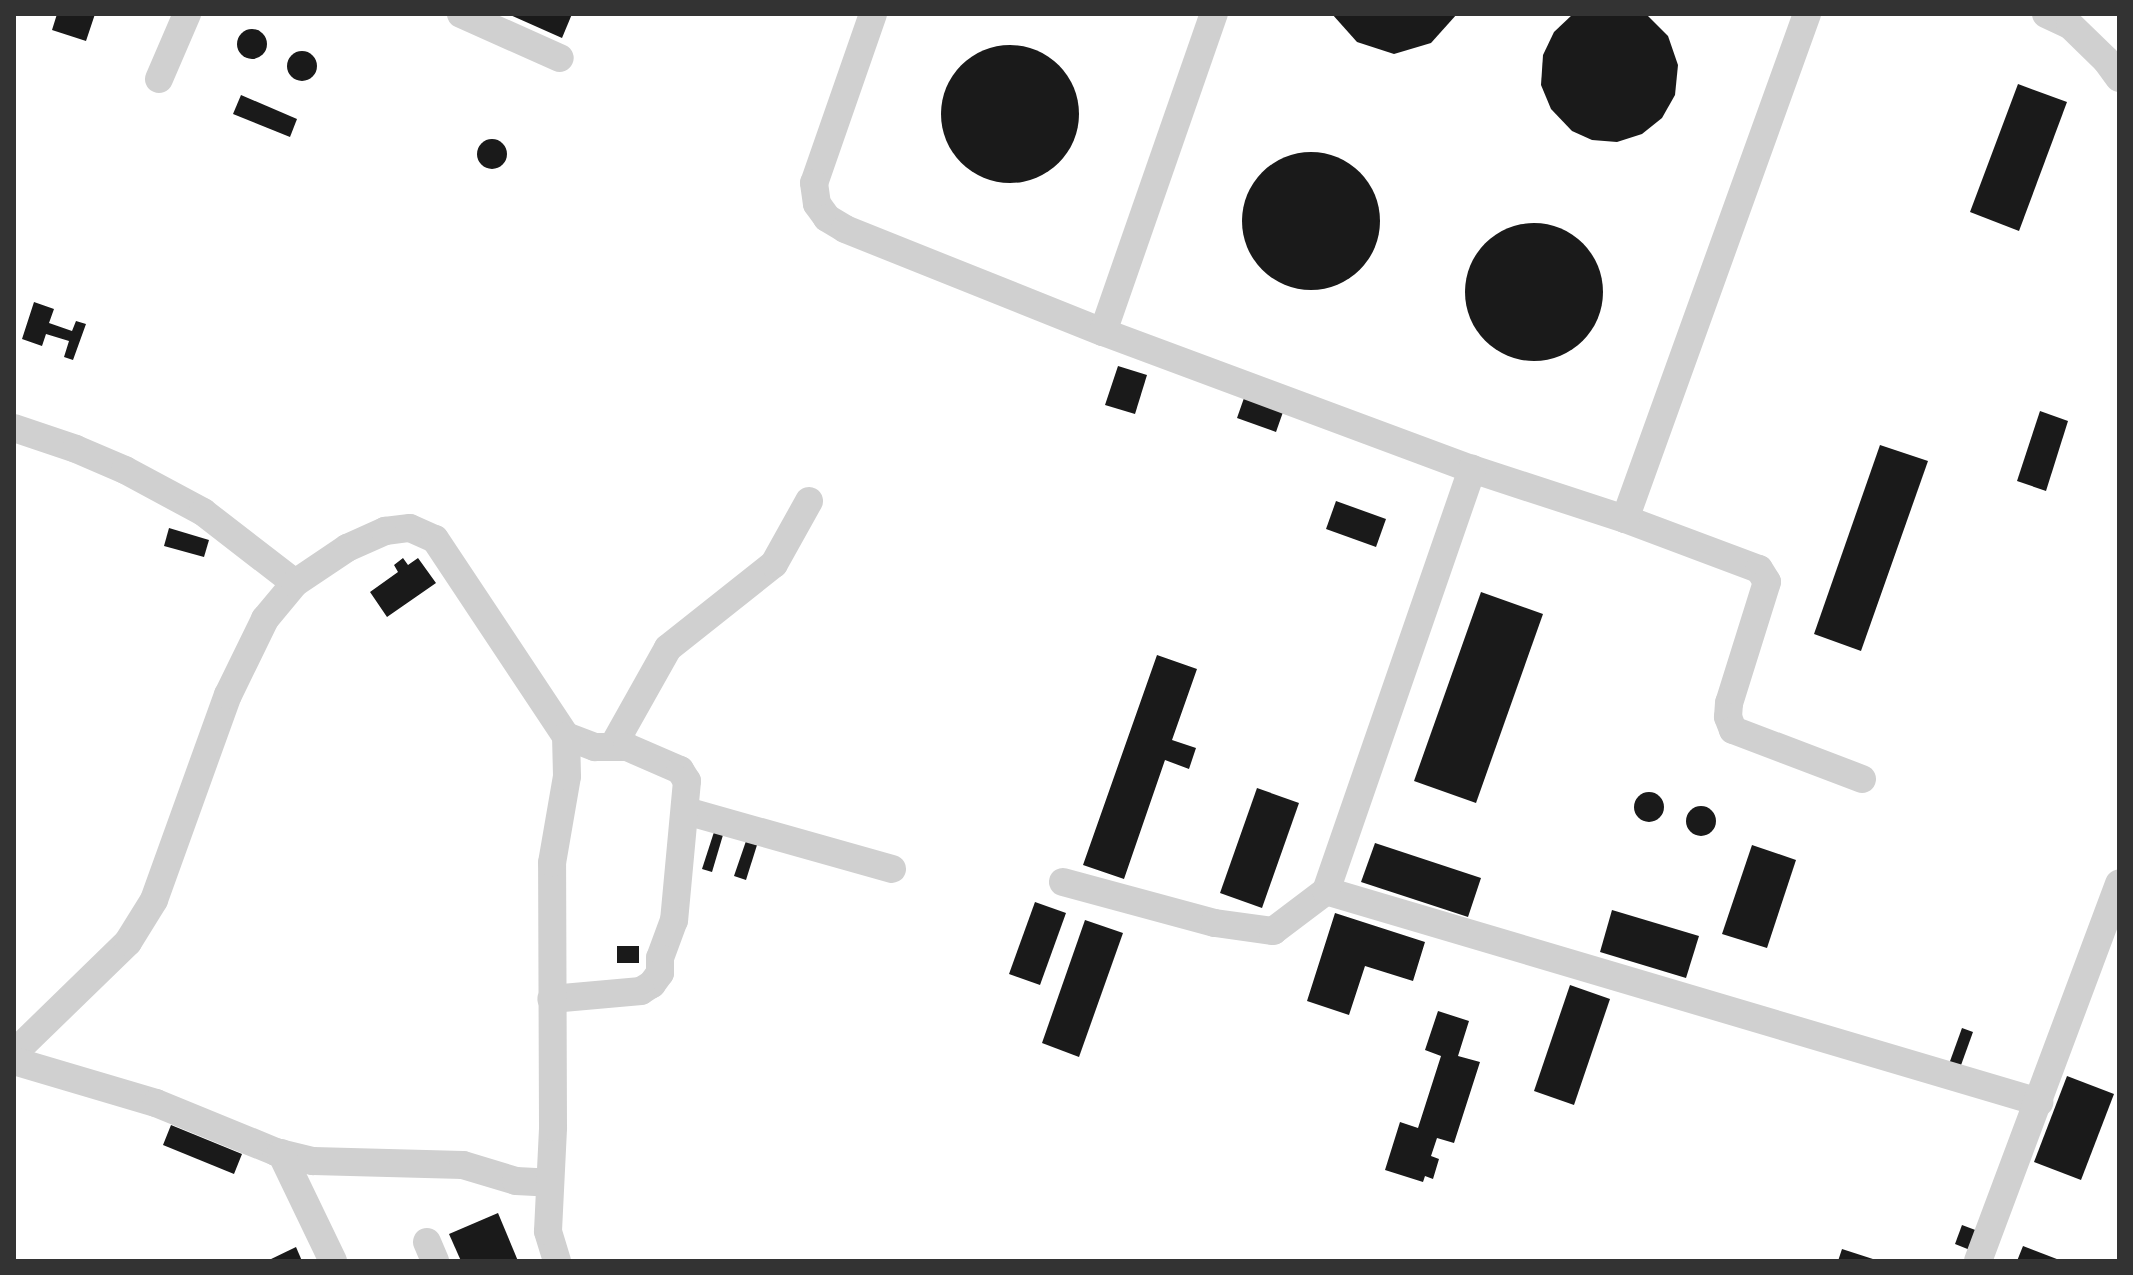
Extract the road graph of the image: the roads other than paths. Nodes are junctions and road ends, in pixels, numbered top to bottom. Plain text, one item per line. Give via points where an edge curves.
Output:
1 (187, 14) edge
2 (461, 14) edge
3 (873, 14) edge
4 (1214, 14) edge
5 (1807, 14) edge
6 (2046, 14) edge
7 (560, 58) dead end
8 (2118, 70) edge
9 (159, 79) dead end
10 (1103, 332) junction
11 (14, 428) edge
12 (1472, 469) junction
13 (809, 501) dead end
14 (1625, 519) junction
15 (295, 583) junction
16 (566, 736) junction
17 (613, 746) junction
18 (1862, 779) dead end
19 (686, 811) junction
20 (892, 869) dead end
21 (1063, 882) dead end
22 (2119, 883) edge
23 (1326, 891) junction
24 (551, 999) junction
25 (14, 1053) edge
26 (14, 1061) edge
27 (2039, 1102) junction
28 (281, 1153) junction
29 (550, 1183) junction
30 (333, 1261) edge
31 (557, 1261) edge
32 (1978, 1261) edge

1 - 9 street
2 - 7 street
3 - 10 street via 814,183 817,204 827,218
4 - 10 street
5 - 14 street
6 - 8 street via 2070,25
10 - 12 street
11 - 15 street via 125,470 203,512
12 - 14 street
12 - 23 street
13 - 17 street via 774,564 668,648
14 - 18 street via 1759,569 1767,582 1729,703 1733,730
15 - 16 street via 347,548 385,531 410,528 435,539
15 - 25 street via 265,619 228,695 154,900 128,942
16 - 17 street via 595,747
16 - 24 street via 567,776 552,863
17 - 19 street via 680,770 687,781
19 - 20 street
19 - 24 street via 674,920 660,973 641,991
21 - 23 street via 1215,923 1273,931
22 - 27 street
23 - 27 street
24 - 29 street
26 - 28 street via 156,1103
27 - 32 street
28 - 29 street via 313,1161 463,1165 516,1181
28 - 30 street
29 - 31 street via 548,1231

